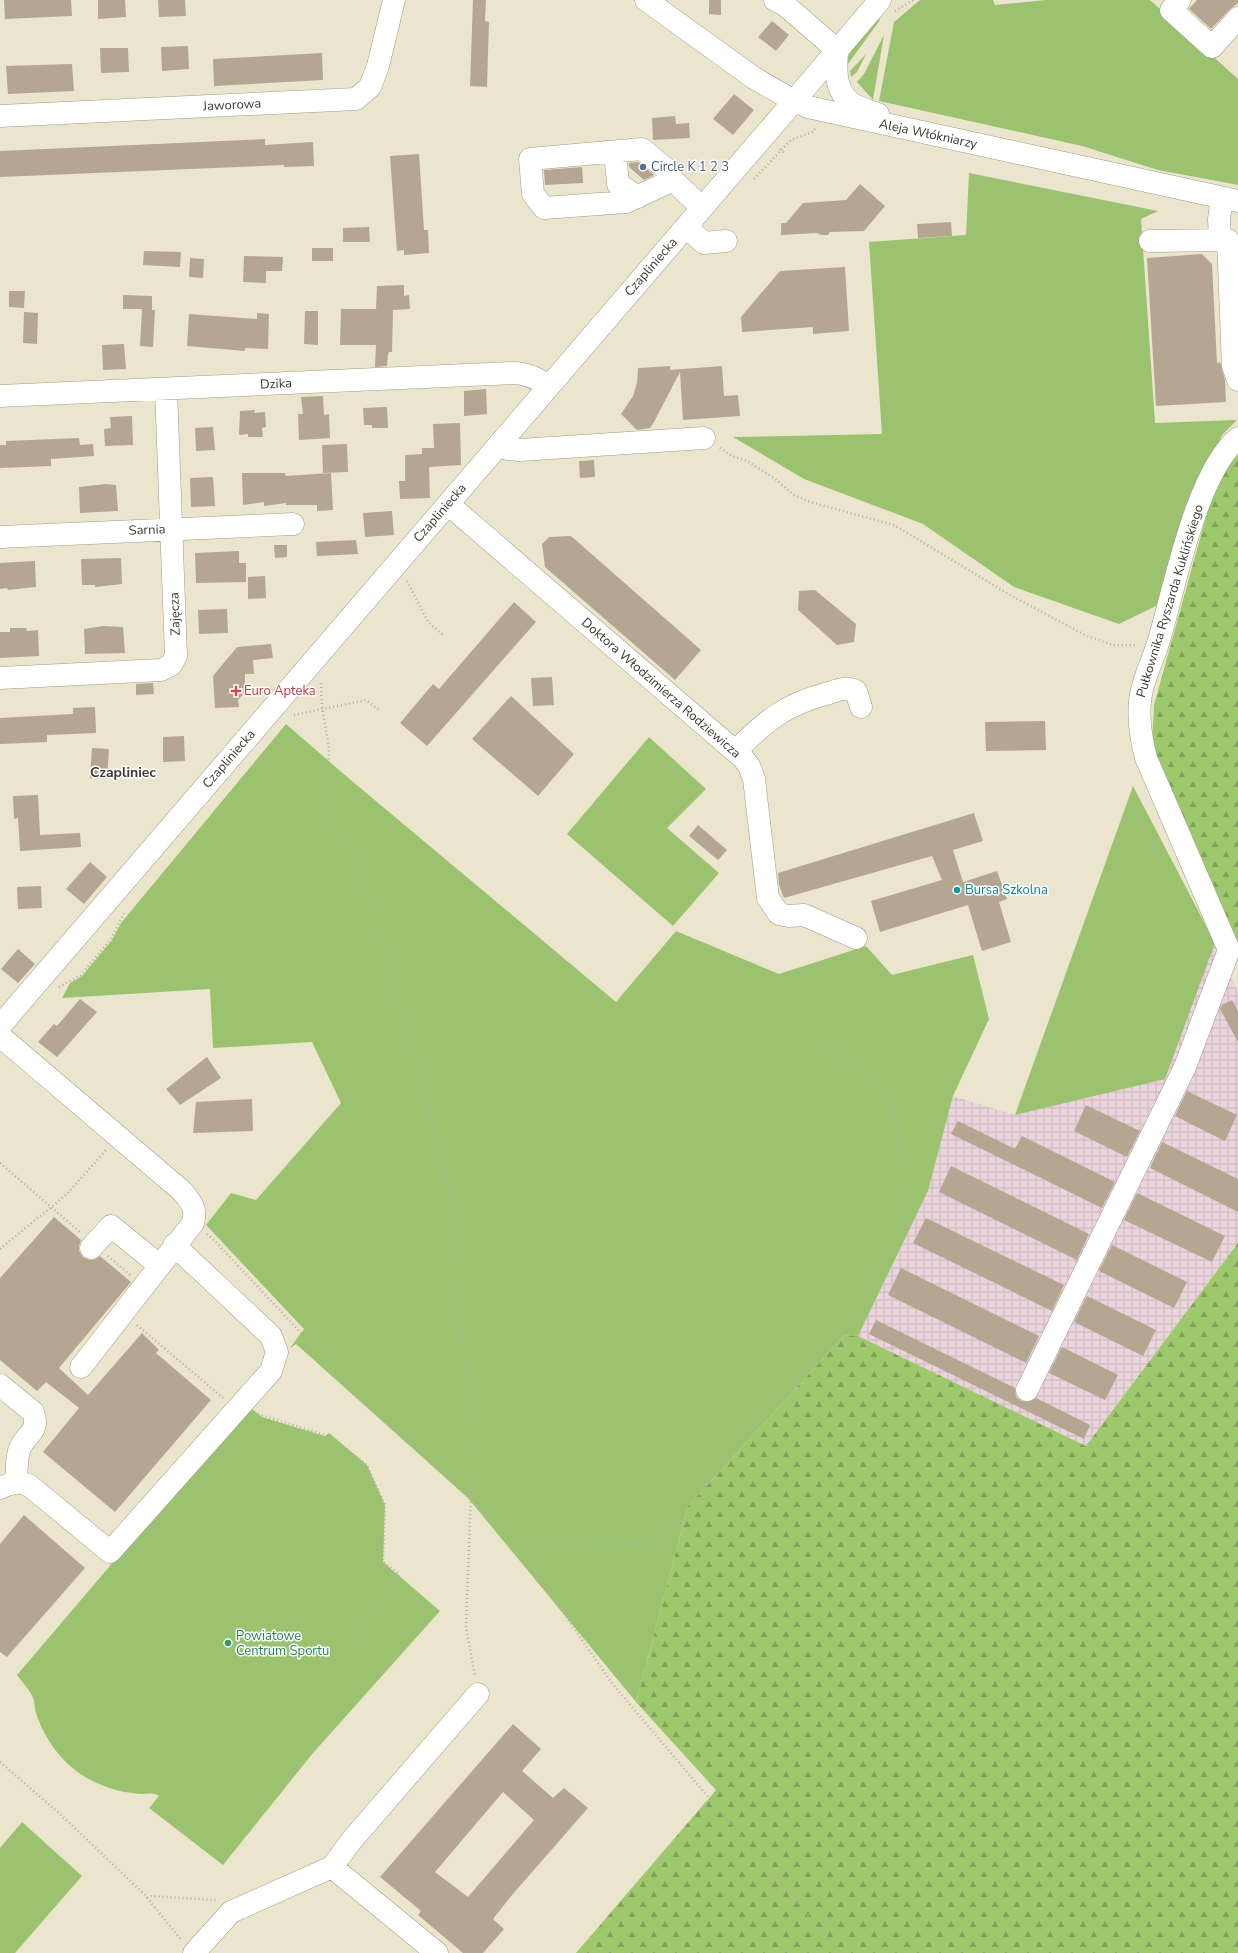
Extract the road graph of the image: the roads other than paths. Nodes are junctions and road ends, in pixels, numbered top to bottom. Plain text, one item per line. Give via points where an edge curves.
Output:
1 (394, 0) edge
2 (646, 0) edge
3 (775, 0) edge
4 (1180, 0) edge
5 (886, 7) edge
6 (1238, 18) edge
7 (837, 50) junction
8 (794, 101) junction
9 (0, 116) edge
10 (921, 133) junction
11 (615, 152) junction
12 (673, 180) junction
13 (638, 197) junction
14 (1230, 200) edge
15 (702, 208) junction
16 (686, 227) junction
17 (1220, 240) junction
18 (726, 241) dead end
19 (1150, 241) dead end
20 (1238, 380) edge
21 (549, 386) junction
22 (166, 389) junction
23 (0, 396) edge
24 (704, 438) road end
25 (1238, 438) edge
26 (500, 443) junction
27 (448, 504) junction
28 (293, 524) dead end
29 (172, 529) junction
30 (0, 537) edge
31 (0, 678) edge
32 (861, 706) dead end
33 (736, 751) junction
34 (856, 938) dead end
35 (0, 1026) edge
36 (0, 1036) edge
37 (174, 1245) junction
38 (93, 1246) road end
39 (159, 1265) junction
40 (80, 1367) dead end
41 (0, 1385) edge
42 (1027, 1390) dead end
43 (8, 1485) edge
44 (478, 1694) road end
45 (332, 1867) junction
46 (191, 1950) edge
47 (437, 1953) edge

1 - 9 street, Jaworowa via 378,66 370,87 356,99
2 - 8 street, Aleja Włókniarzy via 754,78
3 - 7 street via 785,5
4 - 6 street via 1171,10 1212,47
5 - 7 street, Czapliniecka
7 - 8 street, Czapliniecka
7 - 10 street via 838,82 851,103
8 - 10 street, Aleja Włókniarzy via 833,114
8 - 15 street, Czapliniecka
10 - 14 street, Aleja Włókniarzy
11 - 12 street via 642,149 665,168
11 - 13 street via 618,184
11 - 13 street via 530,159 533,194 544,208 626,202
12 - 13 street
12 - 15 street
14 - 17 street via 1219,219
15 - 16 street, Czapliniecka
16 - 18 street via 704,243
16 - 21 street, Czapliniecka
17 - 19 street
17 - 20 street via 1228,240 1234,366
21 - 22 street, Dzika via 533,377 514,373
21 - 26 street, Czapliniecka
22 - 23 street, Dzika
22 - 29 street, Zajęcza
24 - 26 street via 520,450 507,449
25 - 42 street, Pułkownika Ryszarda Kuklińskiego via 1214,470 1185,544 1141,691 1139,714 1142,740 1155,780 1229,950 1185,1067
26 - 27 street, Czapliniecka
27 - 33 street, Doktora Włodzimierza Rodziewicza
27 - 35 street, Czapliniecka
28 - 29 street, Sarnia
29 - 30 street, Sarnia
29 - 31 street, Zajęcza via 176,656 171,665 161,670
32 - 33 street via 856,691 848,688 808,698 788,707 759,727
33 - 34 street, Doktora Włodzimierza Rodziewicza via 749,766 754,779 768,898 779,914 804,915
36 - 37 street via 182,1191 193,1204 193,1223
37 - 39 street
37 - 43 street via 271,1336 277,1352 271,1371 110,1552 30,1486 23,1482
38 - 39 street via 111,1226
39 - 40 street
41 - 43 street via 33,1412 35,1417 34,1430 19,1450
44 - 45 street via 352,1840
45 - 46 street via 231,1912
45 - 47 street

